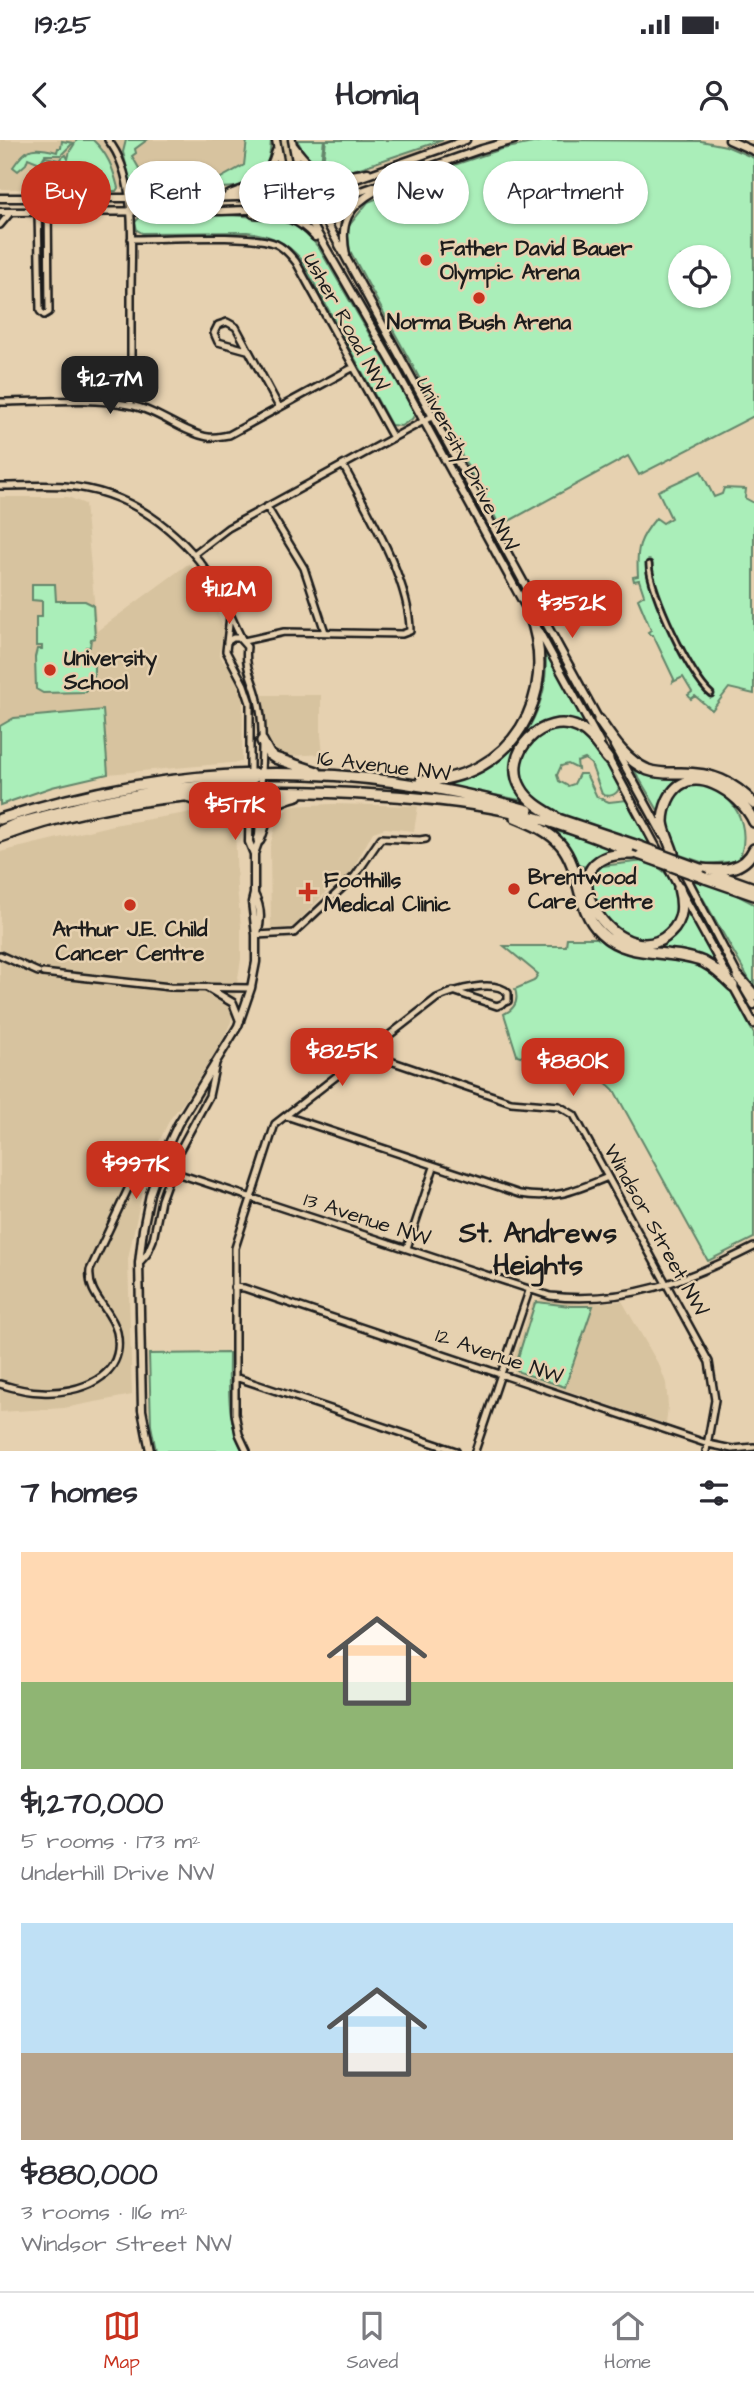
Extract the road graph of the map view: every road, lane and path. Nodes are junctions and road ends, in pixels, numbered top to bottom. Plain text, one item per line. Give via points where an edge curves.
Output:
1 (108, 140) edge
2 (276, 140) edge
3 (466, 140) edge
4 (514, 140) edge
5 (729, 140) edge
6 (293, 142) edge
7 (277, 149) junction
8 (754, 151) edge
9 (280, 161) edge
10 (296, 161) edge
11 (409, 161) edge
12 (448, 161) edge
13 (373, 171) edge
14 (125, 183) edge
15 (373, 192) edge
16 (225, 196) edge
17 (0, 198) edge
18 (21, 198) edge
19 (225, 211) edge
20 (0, 212) edge
21 (11, 212) junction
22 (21, 212) edge
23 (38, 224) edge
24 (48, 224) edge
25 (130, 224) edge
26 (311, 224) edge
27 (327, 224) edge
28 (0, 225) edge
29 (131, 239) junction
30 (323, 246) junction
31 (348, 263) junction
32 (247, 350) junction
33 (354, 367) junction
34 (0, 402) edge
35 (131, 405) junction
36 (279, 408) junction
37 (432, 416) junction
38 (423, 421) junction
39 (393, 438) junction
40 (343, 465) junction
41 (0, 486) edge
42 (267, 507) junction
43 (194, 554) junction
44 (649, 564) dead end
45 (530, 615) junction
46 (230, 616) junction
47 (325, 632) junction
48 (243, 640) junction
49 (226, 645) junction
50 (246, 653) junction
51 (229, 656) junction
52 (711, 694) dead end
53 (599, 720) junction
54 (262, 741) junction
55 (608, 759) junction
56 (261, 773) junction
57 (325, 775) junction
58 (249, 782) junction
59 (406, 782) junction
60 (260, 791) junction
61 (312, 791) junction
62 (171, 798) junction
63 (754, 804) edge
64 (498, 809) junction
65 (558, 818) junction
66 (0, 819) edge
67 (754, 822) edge
68 (249, 824) junction
69 (0, 831) edge
70 (0, 837) edge
71 (426, 839) dead end
72 (259, 840) junction
73 (754, 849) edge
74 (673, 853) junction
75 (254, 854) junction
76 (641, 855) junction
77 (703, 873) junction
78 (679, 888) junction
79 (754, 888) edge
80 (754, 897) edge
81 (256, 935) junction
82 (0, 956) edge
83 (735, 981) junction
84 (208, 988) junction
85 (251, 988) junction
86 (453, 991) junction
87 (754, 995) edge
88 (754, 1005) edge
89 (240, 1021) junction
90 (754, 1024) edge
91 (367, 1053) junction
92 (216, 1063) junction
93 (194, 1098) junction
94 (199, 1114) junction
95 (286, 1116) junction
96 (159, 1166) junction
97 (434, 1167) junction
98 (170, 1171) junction
99 (608, 1177) junction
100 (250, 1197) junction
101 (156, 1224) junction
102 (143, 1229) junction
103 (754, 1247) edge
104 (407, 1248) junction
105 (139, 1263) junction
106 (668, 1284) junction
107 (234, 1287) junction
108 (529, 1291) junction
109 (501, 1373) junction
110 (234, 1377) junction
111 (0, 1384) edge
112 (708, 1444) junction
113 (754, 1447) edge
114 (150, 1451) edge
115 (247, 1451) edge
116 (456, 1451) edge
117 (475, 1451) edge
118 (706, 1451) edge

1 - 14 street via 117,152
2 - 7 street, University Drive NW
3 - 11 street
4 - 12 street
5 - 8 street
6 - 10 street, University Drive NW
6 - 13 street via 309,166 330,177
7 - 9 street, University Drive NW
7 - 16 street via 271,167 256,184
15 - 31 street via 351,209 343,229
17 - 18 street
19 - 30 street via 293,219
20 - 21 street
21 - 22 street
21 - 28 street
23 - 24 street via 40,312 44,315 49,312
25 - 29 street
26 - 30 street, University Drive NW
27 - 31 street, University Drive NW
29 - 33 street, Usher Road NW via 275,243 296,262
29 - 35 street
30 - 38 street, University Drive NW
31 - 37 street, University Drive NW
32 - 32 street via 236,327 227,322 218,325 214,333 218,342
32 - 36 street
33 - 36 street
33 - 39 street, Usher Road NW
34 - 35 street
35 - 36 street via 212,438 229,435
37 - 38 street
37 - 53 street, University Drive NW
38 - 39 street
38 - 45 street, University Drive NW
39 - 40 street
40 - 42 street
40 - 47 street via 398,577 410,631
41 - 43 street via 67,486 113,496 155,517
42 - 43 street
42 - 47 street via 304,568
43 - 46 street via 215,582
44 - 52 street via 652,587 696,678
45 - 55 street, University Drive NW
45 - 59 highway via 540,651 538,672 532,705 516,734 504,750 471,772
46 - 48 street
46 - 49 street
47 - 48 street via 284,632
48 - 49 street via 233,638
48 - 50 street
49 - 51 street
50 - 51 street via 238,659
50 - 54 street via 261,715
51 - 58 street via 250,703
53 - 63 highway via 627,757 647,770 707,774 725,780
53 - 74 street, University Drive NW
54 - 56 street
54 - 57 highway via 275,758
55 - 65 highway via 587,734 569,725 552,724 527,738 517,763 519,786
55 - 78 street, University Drive NW
56 - 57 highway, 16 Avenue NW
56 - 58 highway, 16 Avenue NW
56 - 60 street
57 - 59 highway, 16 Avenue NW
58 - 60 highway, 16 Avenue NW
58 - 62 highway, 16 Avenue NW
58 - 66 highway, 16 Avenue NW via 167,780 106,790
58 - 68 street
58 - 69 highway via 162,790 89,804
59 - 65 highway, 16 Avenue NW
60 - 61 highway, 16 Avenue NW
60 - 72 street
61 - 64 highway, 16 Avenue NW via 421,797
61 - 72 highway via 276,802
62 - 68 highway via 228,806
62 - 70 highway, 16 Avenue NW via 93,810
64 - 76 highway, 16 Avenue NW
64 - 83 highway via 540,828 561,846 590,919 610,941 634,950 704,962
65 - 77 highway, 16 Avenue NW, bridge
67 - 74 highway via 725,789 700,781 684,784 672,793 663,814
68 - 75 street
71 - 81 street via 381,838 355,876 294,933
72 - 75 street
73 - 77 highway via 733,868
74 - 83 street, University Drive NW
75 - 81 street via 254,894 260,905
76 - 77 highway, 16 Avenue NW, bridge
76 - 78 highway via 612,855 592,870 588,897 605,925 643,943 662,939 676,927 682,911
77 - 79 highway, 16 Avenue NW
77 - 80 highway, 16 Avenue NW
78 - 83 street, University Drive NW
81 - 85 street
82 - 84 street via 40,972
83 - 87 highway
83 - 88 street, University Drive NW
83 - 90 street, University Drive NW
84 - 85 street
84 - 89 street via 233,1003
85 - 89 street
86 - 86 street via 497,1006 508,1001 509,993 499,987
86 - 91 street
89 - 92 street
91 - 95 street
91 - 99 street, Windsor Street NW via 511,1102 563,1107 577,1119
92 - 93 street
92 - 94 street via 209,1096
93 - 94 street
93 - 96 street
94 - 98 street
95 - 97 street
95 - 100 street via 275,1124
96 - 102 street
96 - 111 street via 143,1166 136,1172 90,1270 90,1286 113,1324 118,1342 108,1371 76,1389 42,1392
97 - 99 street via 538,1196 568,1194
97 - 104 street
98 - 100 street, 13 Avenue NW
98 - 101 street
99 - 106 street, Windsor Street NW
100 - 104 street, 13 Avenue NW
100 - 107 street via 237,1240
101 - 102 street
101 - 105 street via 147,1254
102 - 105 street
103 - 106 street, 13 Avenue NW
104 - 108 street, 13 Avenue NW
105 - 114 street via 142,1410
106 - 108 street, 13 Avenue NW via 598,1298
106 - 112 street, Windsor Street NW via 712,1373 715,1400
107 - 109 street, 12 Avenue NW
107 - 110 street
108 - 109 street
109 - 112 street, 12 Avenue NW
109 - 117 street
110 - 115 street via 237,1427
110 - 116 street
112 - 113 street, 12 Avenue NW
112 - 118 street, Windsor Street NW

